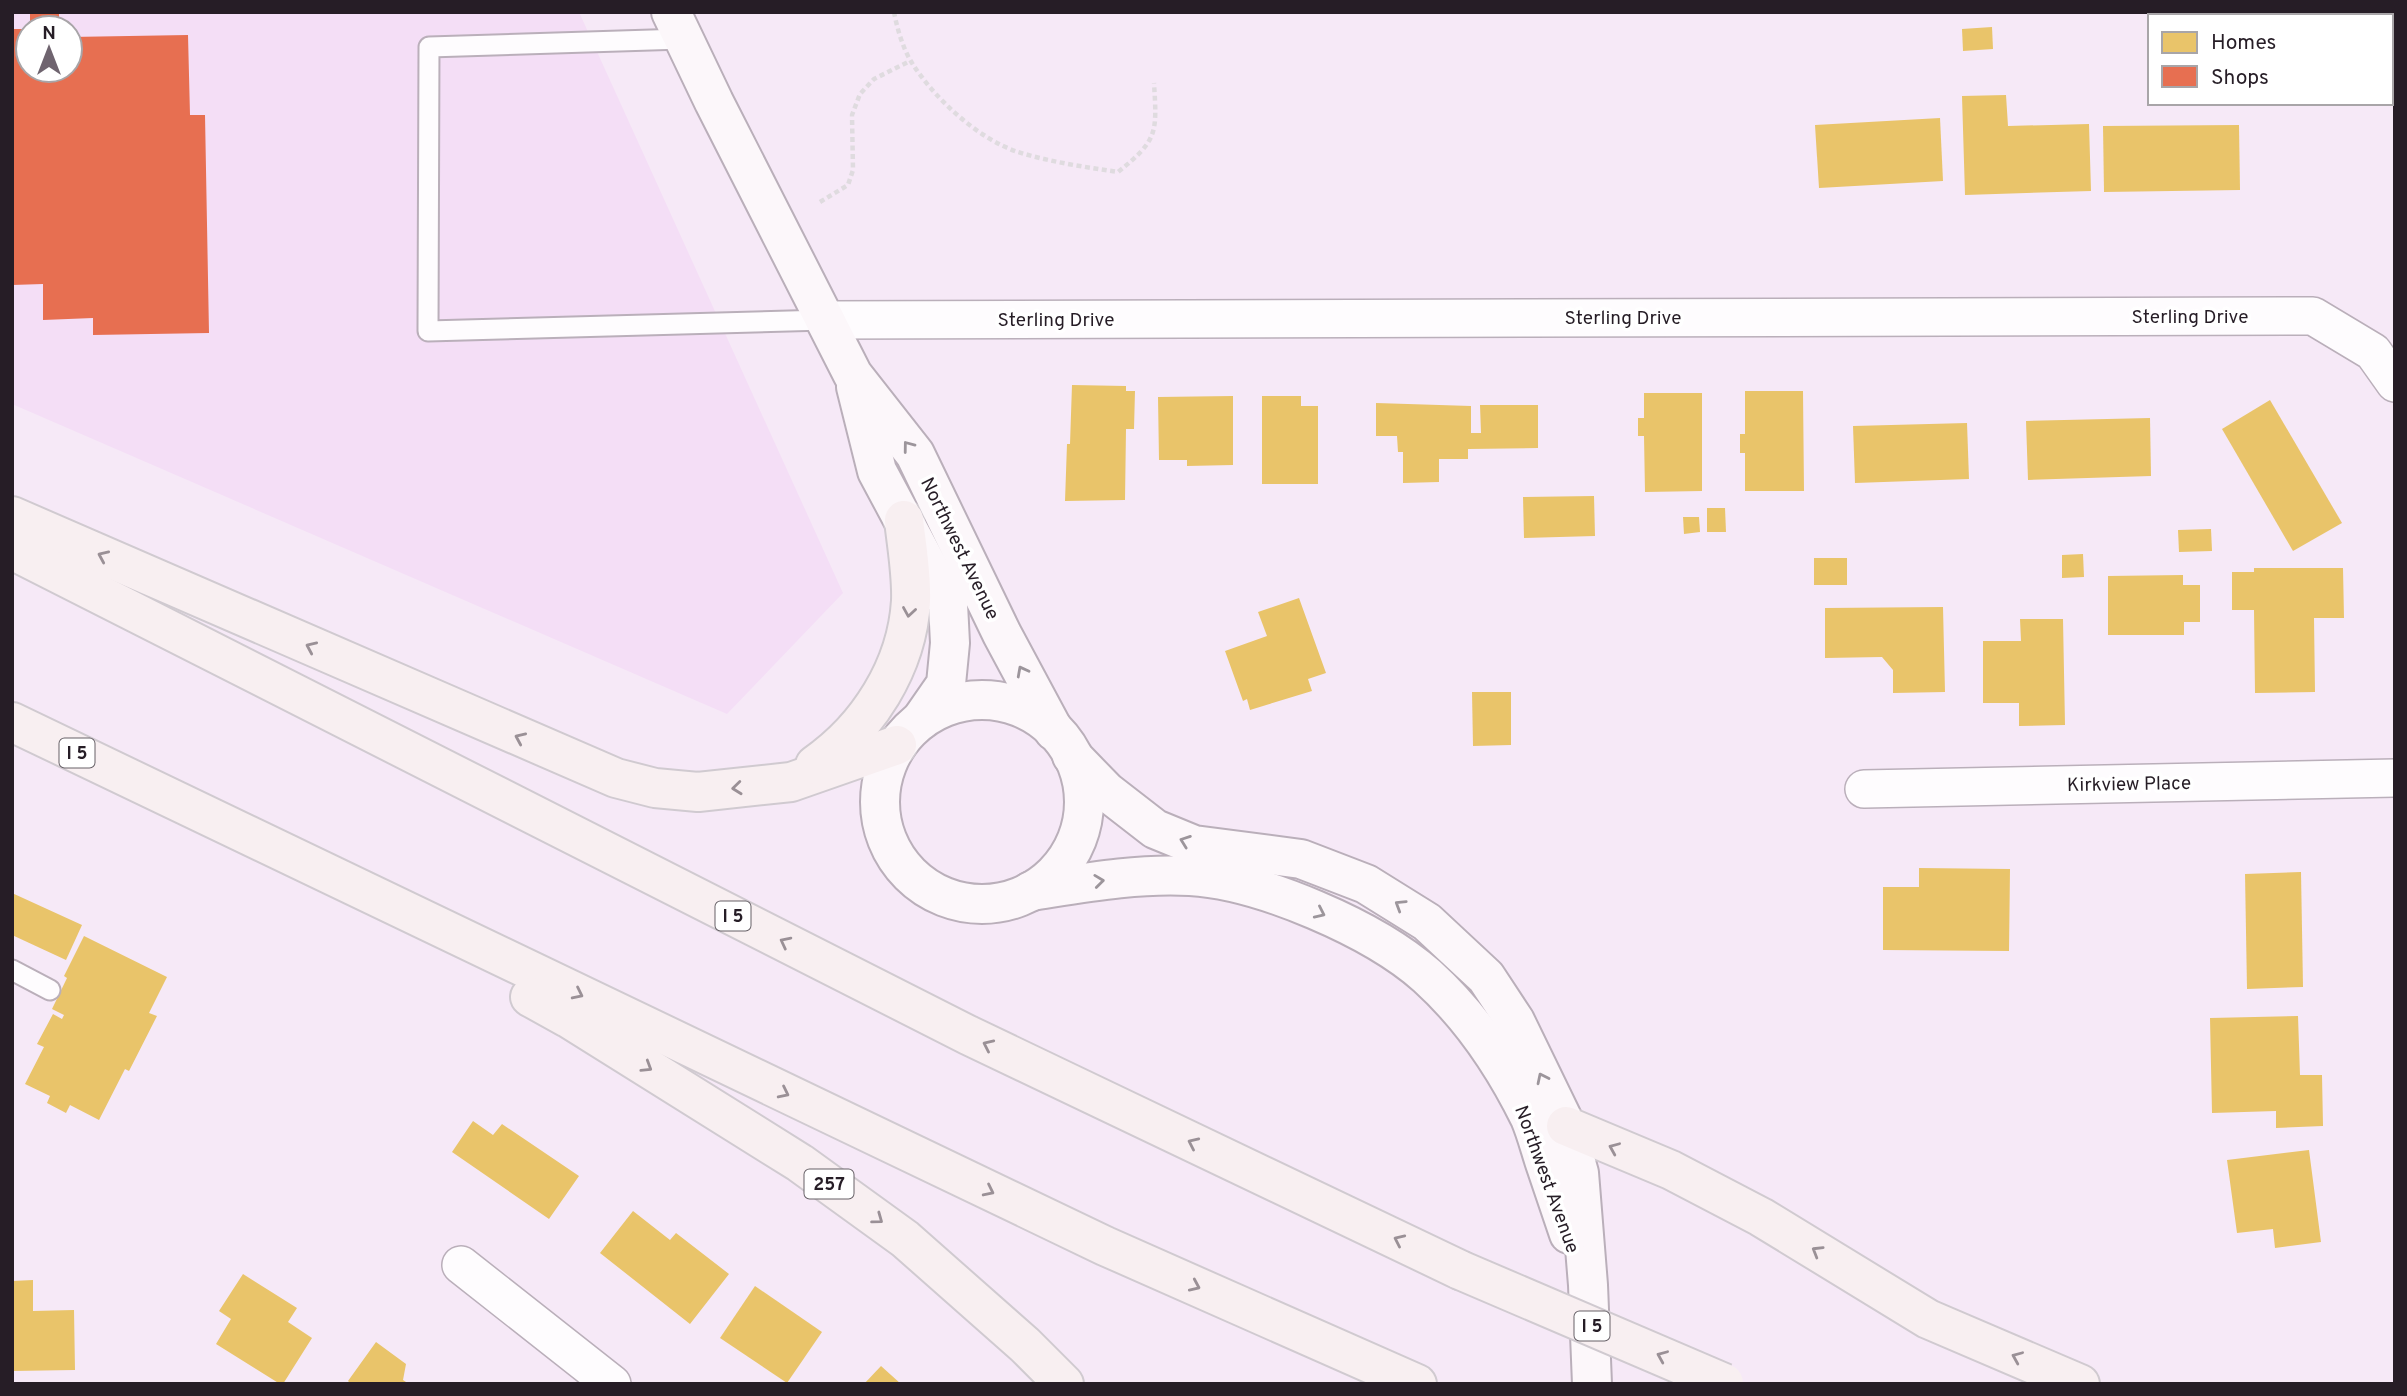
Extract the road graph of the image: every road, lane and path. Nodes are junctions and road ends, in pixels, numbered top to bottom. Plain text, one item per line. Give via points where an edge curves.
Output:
1 (894, 12) edge
2 (677, 26) edge
3 (910, 61) junction
4 (1154, 83) dead end
5 (820, 202) dead end
6 (825, 320) junction
7 (2384, 344) edge
8 (853, 375) junction
9 (2395, 383) edge
10 (12, 516) edge
11 (904, 520) junction
12 (12, 550) edge
13 (12, 722) edge
14 (909, 733) junction
15 (1063, 743) junction
16 (2395, 778) edge
17 (791, 782) junction
18 (141, 785) junction
19 (1864, 789) dead end
20 (1031, 891) junction
21 (12, 970) edge
22 (50, 990) dead end
23 (1566, 1126) junction
24 (461, 1265) dead end
25 (1588, 1285) junction
26 (611, 1384) edge
27 (1064, 1384) edge
28 (1418, 1384) edge
29 (1592, 1384) edge
30 (1725, 1384) edge
31 (2080, 1384) edge

1 - 3 path
2 - 6 main road, Northwest Avenue
2 - 6 lane via 429,47 428,331
3 - 4 path via 938,97 977,131 1015,151 1118,172 1144,151 1154,134
3 - 5 path via 874,79 860,94 852,115 853,170 848,186
6 - 7 street, Sterling Drive via 2313,316
6 - 8 main road, Northwest Avenue
7 - 9 street, Sterling Drive
8 - 11 main road, Northwest Avenue via 877,471
15 -> 8 main road, Northwest Avenue via 1002,634 915,454
17 -> 10 highway via 698,792 616,778
11 - 14 main road, Northwest Avenue via 948,604 950,643 946,684
11 -> 17 highway via 911,603 893,672 857,729 834,752
30 -> 12 highway, I 5, bridge via 1460,1270 968,1035
13 - 18 highway, I 5
14 - 15 main road via 954,704 990,701 1020,707
14 - 17 highway
14 - 20 main road via 888,761 879,797 884,832 900,864 928,889 961,902 997,903
15 - 20 main road via 1080,772 1083,814 1077,839 1059,870
23 -> 15 main road, Northwest Avenue via 1515,1021 1486,977 1427,922 1366,884 1301,859 1194,845 1155,829 1106,791
16 - 19 street, Kirkview Place
18 -> 27 highway, 257 via 568,1018 800,1163 905,1239
18 -> 28 highway, I 5 via 1105,1246
20 -> 25 main road, Northwest Avenue via 1147,876 1192,876 1254,887 1376,940 1426,976 1468,1021 1505,1072 1531,1120
21 - 22 lane
23 - 25 main road, Northwest Avenue via 1579,1173
31 -> 23 highway via 1928,1319 1750,1211 1671,1170
24 - 26 street
25 - 29 main road, Northwest Avenue

